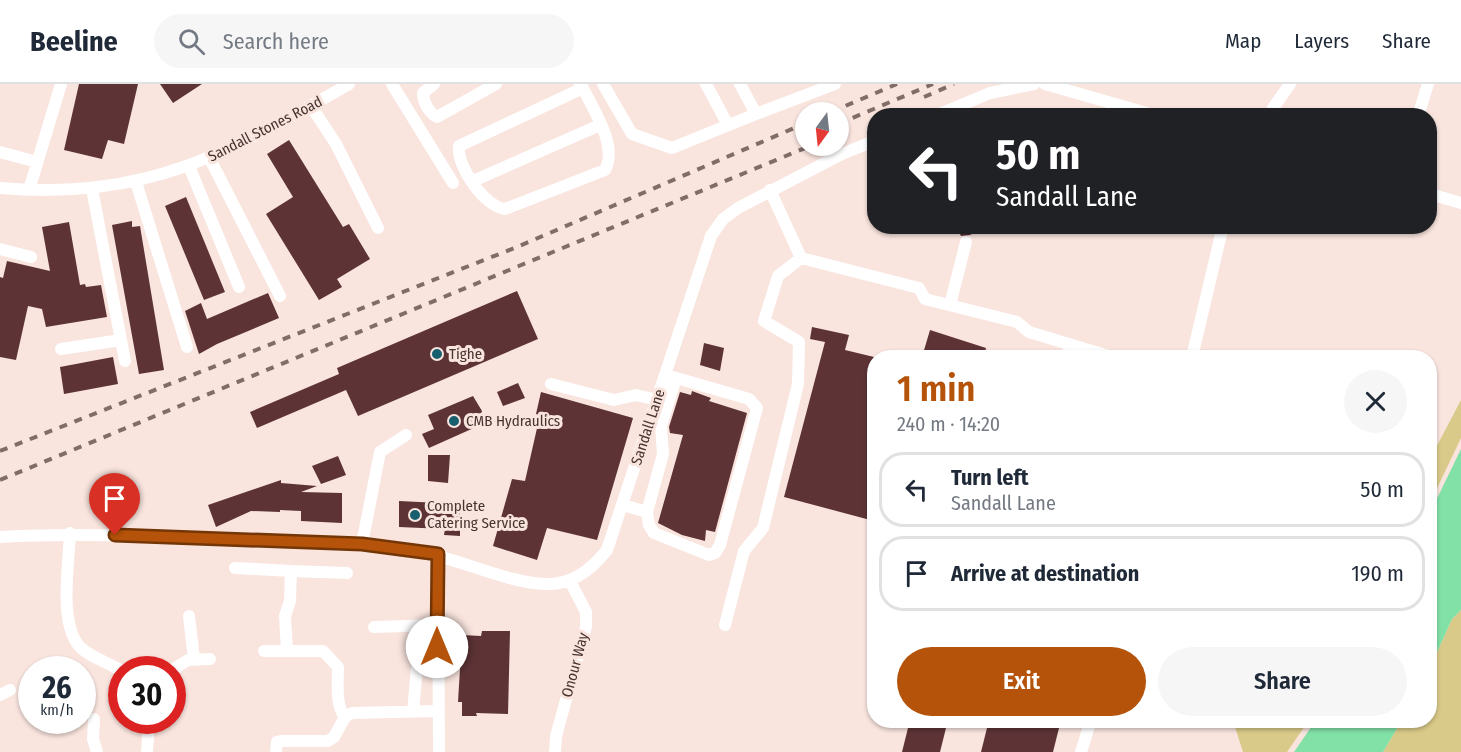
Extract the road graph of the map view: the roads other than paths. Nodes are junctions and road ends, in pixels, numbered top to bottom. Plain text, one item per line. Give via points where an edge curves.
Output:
1 (61, 84) edge
2 (350, 84) edge
3 (392, 84) edge
4 (434, 84) edge
5 (496, 84) edge
6 (603, 84) edge
7 (706, 84) edge
8 (740, 84) edge
9 (835, 84) edge
10 (1034, 84) edge
11 (1045, 84) edge
12 (1290, 84) edge
13 (1428, 84) edge
14 (582, 86) edge
15 (311, 106) junction
16 (955, 108) edge
17 (1130, 108) edge
18 (1275, 108) edge
19 (1420, 108) edge
20 (756, 114) junction
21 (600, 125) junction
22 (728, 125) junction
23 (867, 144) edge
24 (0, 152) edge
25 (210, 159) junction
26 (38, 162) junction
27 (189, 166) junction
28 (473, 181) junction
29 (136, 182) junction
30 (453, 183) dead end
31 (0, 188) edge
32 (92, 189) junction
33 (29, 190) junction
34 (770, 190) junction
35 (1437, 196) edge
36 (1461, 203) edge
37 (378, 228) dead end
38 (1221, 234) edge
39 (966, 243) dead end
40 (0, 249) edge
41 (31, 257) dead end
42 (801, 258) junction
43 (239, 287) dead end
44 (280, 296) dead end
45 (950, 305) junction
46 (121, 340) junction
47 (1070, 344) junction
48 (187, 347) dead end
49 (61, 349) dead end
50 (1068, 350) edge
51 (1089, 350) edge
52 (1194, 350) edge
53 (125, 362) dead end
54 (671, 377) junction
55 (551, 384) dead end
56 (657, 400) junction
57 (406, 435) dead end
58 (623, 505) junction
59 (647, 512) junction
60 (70, 533) junction
61 (0, 537) edge
62 (362, 544) junction
63 (438, 554) junction
64 (236, 567) dead end
65 (291, 571) junction
66 (347, 573) dead end
67 (570, 581) junction
68 (189, 616) dead end
69 (437, 625) junction
70 (725, 625) dead end
71 (374, 627) dead end
72 (264, 651) dead end
73 (288, 651) junction
74 (194, 659) junction
75 (210, 659) dead end
76 (108, 663) edge
77 (186, 663) edge
78 (417, 667) dead end
79 (437, 711) junction
80 (413, 712) junction
81 (345, 717) junction
82 (1088, 728) edge
83 (93, 734) edge
84 (148, 734) edge
85 (97, 752) edge
86 (147, 752) edge
87 (276, 752) edge
88 (439, 752) edge
89 (555, 752) edge
90 (1082, 752) edge

1 - 26 street
2 - 15 street, Sandall Stones Road
3 - 30 street
4 - 5 street via 423,93 423,99 436,117
6 - 22 street via 632,134 672,148
7 - 22 street
8 - 20 street
9 - 20 street
10 - 16 street via 990,93
11 - 17 street
12 - 18 street
13 - 19 street
14 - 21 street
14 - 28 street via 459,147 459,159
15 - 25 street, Sandall Stones Road
15 - 37 street via 336,144
20 - 22 street
21 - 28 street
21 - 28 street via 610,156 605,170 506,209 491,205
23 - 34 street, Sandall Lane
24 - 26 street
25 - 27 street, Sandall Stones Road
25 - 44 street
26 - 33 street
27 - 29 street, Sandall Stones Road
27 - 43 street
29 - 32 street, Sandall Stones Road
29 - 48 street
31 - 33 street, Sandall Stones Road
32 - 33 street, Sandall Stones Road
32 - 46 street
34 - 42 street
34 - 54 street, Sandall Lane via 723,219 711,236
35 - 36 street
38 - 52 street
39 - 45 street
40 - 41 street
42 - 45 street via 919,288 926,299
42 - 70 street via 778,276 764,321 799,342 798,384 763,528 744,551
45 - 47 street via 1017,322 1029,332
46 - 49 street
46 - 53 street
47 - 50 street
47 - 51 street
54 - 56 street, Sandall Lane
54 - 59 street via 661,426 663,454
54 - 59 street via 749,399 755,404 756,413 715,553 703,555 654,533 648,525
55 - 56 street via 614,400 636,396
56 - 58 street, Sandall Lane
57 - 62 street via 380,452
58 - 59 street
58 - 67 street, Sandall Lane via 607,550 595,566
60 - 61 street, Sandall Lane
60 - 62 street, Sandall Lane
60 - 76 street via 67,612 73,638 81,648
62 - 63 street, Sandall Lane
63 - 67 street, Sandall Lane via 527,582 548,585
63 - 69 street
64 - 65 street
65 - 66 street
65 - 73 street via 285,616
67 - 89 street, Onour Way via 586,612 586,627
68 - 74 street
69 - 71 street
69 - 79 street
72 - 73 street
73 - 81 street via 319,650 336,663 341,712
74 - 75 street
74 - 77 street
78 - 80 street
79 - 80 street
79 - 88 street
80 - 81 street via 352,713
81 - 87 street via 328,741 277,742
82 - 90 street
83 - 85 street
84 - 86 street

